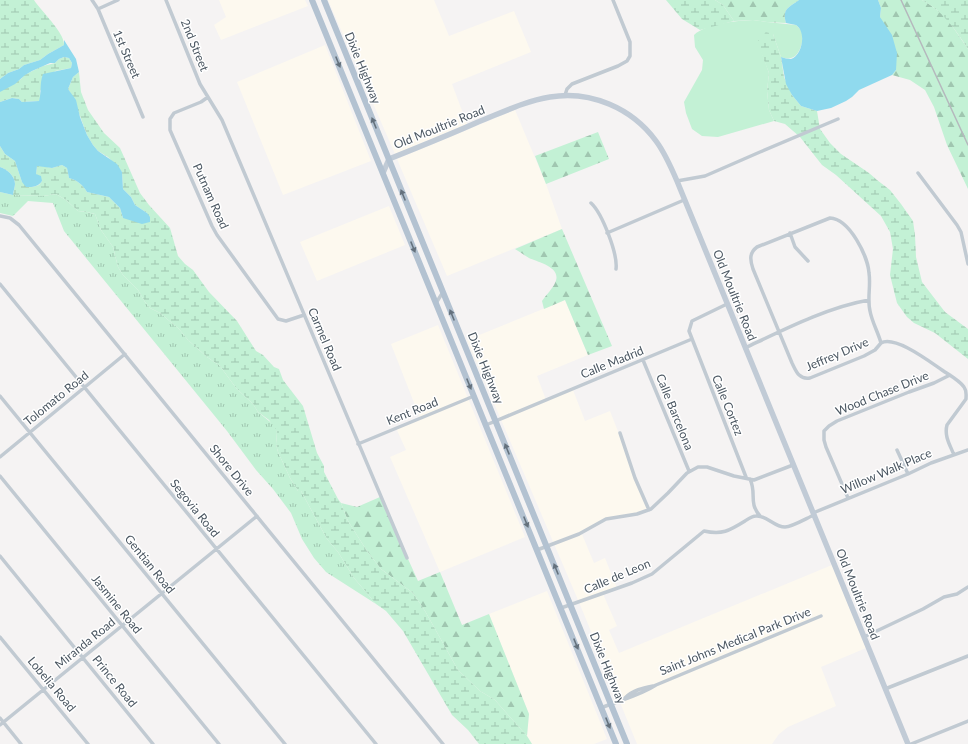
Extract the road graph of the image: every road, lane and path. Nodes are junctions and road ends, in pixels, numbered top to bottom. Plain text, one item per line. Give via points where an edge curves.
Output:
1 (92, 0) edge
2 (118, 0) edge
3 (166, 0) edge
4 (312, 0) edge
5 (324, 0) edge
6 (613, 0) edge
7 (98, 9) junction
8 (339, 38) junction
9 (330, 42) junction
10 (565, 95) junction
11 (208, 97) junction
12 (143, 117) dead end
13 (838, 119) dead end
14 (389, 159) junction
15 (383, 173) junction
16 (918, 173) dead end
17 (677, 181) junction
18 (684, 200) junction
19 (591, 203) dead end
20 (0, 216) edge
21 (790, 233) junction
22 (607, 234) junction
23 (808, 261) dead end
24 (968, 264) edge
25 (616, 269) dead end
26 (0, 284) edge
27 (443, 292) junction
28 (869, 300) junction
29 (436, 303) junction
30 (727, 304) junction
31 (304, 315) junction
32 (780, 332) junction
33 (692, 340) junction
34 (881, 343) junction
35 (745, 348) junction
36 (124, 354) junction
37 (644, 360) junction
38 (950, 375) junction
39 (85, 387) junction
40 (0, 396) edge
41 (474, 396) junction
42 (495, 420) junction
43 (486, 424) junction
44 (30, 432) junction
45 (620, 433) dead end
46 (358, 444) junction
47 (897, 450) dead end
48 (968, 450) edge
49 (954, 455) junction
50 (0, 457) edge
51 (793, 465) junction
52 (689, 471) junction
53 (908, 474) junction
54 (0, 476) edge
55 (748, 478) junction
56 (848, 498) junction
57 (649, 510) junction
58 (813, 514) junction
59 (257, 516) junction
60 (760, 516) junction
61 (547, 546) junction
62 (216, 549) junction
63 (537, 550) junction
64 (0, 556) edge
65 (407, 558) dead end
66 (968, 588) edge
67 (162, 594) junction
68 (571, 605) junction
69 (561, 608) junction
70 (821, 616) dead end
71 (122, 626) junction
72 (0, 637) edge
73 (864, 637) junction
74 (968, 656) edge
75 (83, 658) junction
76 (885, 689) junction
77 (43, 690) junction
78 (611, 704) junction
79 (601, 708) junction
80 (0, 718) edge
81 (968, 721) edge
82 (4, 722) junction
83 (0, 725) edge
84 (21, 744) edge
85 (88, 744) edge
86 (153, 744) edge
87 (219, 744) edge
88 (285, 744) edge
89 (376, 744) edge
90 (443, 744) edge
91 (616, 744) edge
92 (627, 744) edge
93 (908, 744) edge
94 (911, 744) edge

1 - 7 street, 1st Street
2 - 7 street
3 - 11 street, 2nd Street via 200,84
4 - 9 main road
5 - 8 main road, Dixie Highway
6 - 10 street via 630,42 630,56 627,62 572,84
7 - 12 street, 1st Street
8 - 9 street
14 -> 8 main road, Dixie Highway
9 -> 15 main road
10 - 14 main road, Old Moultrie Road via 527,102
10 - 17 main road, Old Moultrie Road via 600,101 615,106 632,117 656,141
11 - 31 street, Carmel Road via 225,128
11 - 31 street, Putnam Road via 174,113 170,123 170,130 207,217 217,235 278,319 286,321
13 - 17 street via 719,171
14 - 15 main road, Old Moultrie Road
27 -> 14 main road, Dixie Highway
15 -> 29 main road
16 - 24 street via 961,232
17 - 18 main road, Old Moultrie Road
18 - 22 street
18 - 30 main road, Old Moultrie Road
19 - 22 street via 598,210
20 - 36 street, Shore Drive via 10,218 19,225
21 - 23 street via 795,247
21 - 28 street via 830,218 843,224 853,234 868,264
21 - 32 street via 757,247 752,251 750,258
22 - 25 street via 616,253
26 - 39 street, Segovia Road
27 - 29 street
42 -> 27 main road, Dixie Highway
28 - 32 street via 842,306
28 - 34 street
29 -> 41 main road
30 - 33 street via 692,321 689,331
30 - 35 main road, Old Moultrie Road
31 - 46 street, Carmel Road
32 - 34 street, Jeffrey Drive via 796,372 804,379 864,356
32 - 35 street
33 - 37 street, Calle Madrid
33 - 55 street, Calle Cortez
34 - 38 street via 888,341 911,350
35 - 51 main road, Old Moultrie Road
36 - 39 street, Tolomato Road
36 - 59 street, Shore Drive
37 - 42 street, Calle Madrid
37 - 52 street, Calle Barcelona
38 - 49 street via 966,390 964,402 946,430 947,440
38 - 56 street, Wood Chase Drive via 837,422 824,431 826,447
39 - 44 street, Tolomato Road
39 - 62 street, Segovia Road
40 - 44 street, Gentian Road
41 - 43 main road
41 - 46 street, Kent Road
42 - 43 street, Calle Madrid
61 -> 42 main road, Dixie Highway
43 -> 63 main road
44 - 50 street, Tolomato Road
44 - 67 street, Gentian Road
45 - 57 street
46 - 65 street, Carmel Road
47 - 53 street
48 - 49 street, Willow Walk Place
49 - 53 street, Willow Walk Place
51 - 55 street via 756,479
51 - 58 main road, Old Moultrie Road
52 - 55 street via 700,466
52 - 57 street
53 - 56 street, Willow Walk Place
54 - 71 street, Jasmine Road
55 - 60 street via 753,488 753,506
56 - 58 street, Willow Walk Place
57 - 61 street via 606,519 579,534
58 - 60 street via 786,527
58 - 73 main road, Old Moultrie Road
59 - 62 street, Miranda Road
59 - 90 street, Shore Drive
60 - 68 street, Calle de Leon via 753,516 725,532 704,531 652,574
61 - 63 street
68 -> 61 main road, Dixie Highway
62 - 67 street, Miranda Road
62 - 89 street, Segovia Road
63 - 69 main road
64 - 75 street, Prince Road
66 - 73 street via 944,597
67 - 71 street, Miranda Road
67 - 88 street, Gentian Road
68 - 69 street, Calle de Leon
68 - 78 main road, Dixie Highway
69 -> 79 main road
70 - 78 street, Saint Johns Medical Park Drive via 656,685 644,693
71 - 75 street, Miranda Road
71 - 87 street, Jasmine Road
72 - 77 street, Lobelia Road
73 - 76 main road, Old Moultrie Road
74 - 76 street
75 - 77 street, Miranda Road
75 - 86 street, Prince Road
76 - 93 main road, Old Moultrie Road
77 - 82 street, Miranda Road
77 - 85 street, Lobelia Road
78 - 79 street, Saint Johns Medical Park Drive
78 - 92 main road, Dixie Highway
79 -> 91 main road
80 - 82 street
81 - 94 street
82 - 83 street, Miranda Road
82 - 84 street

